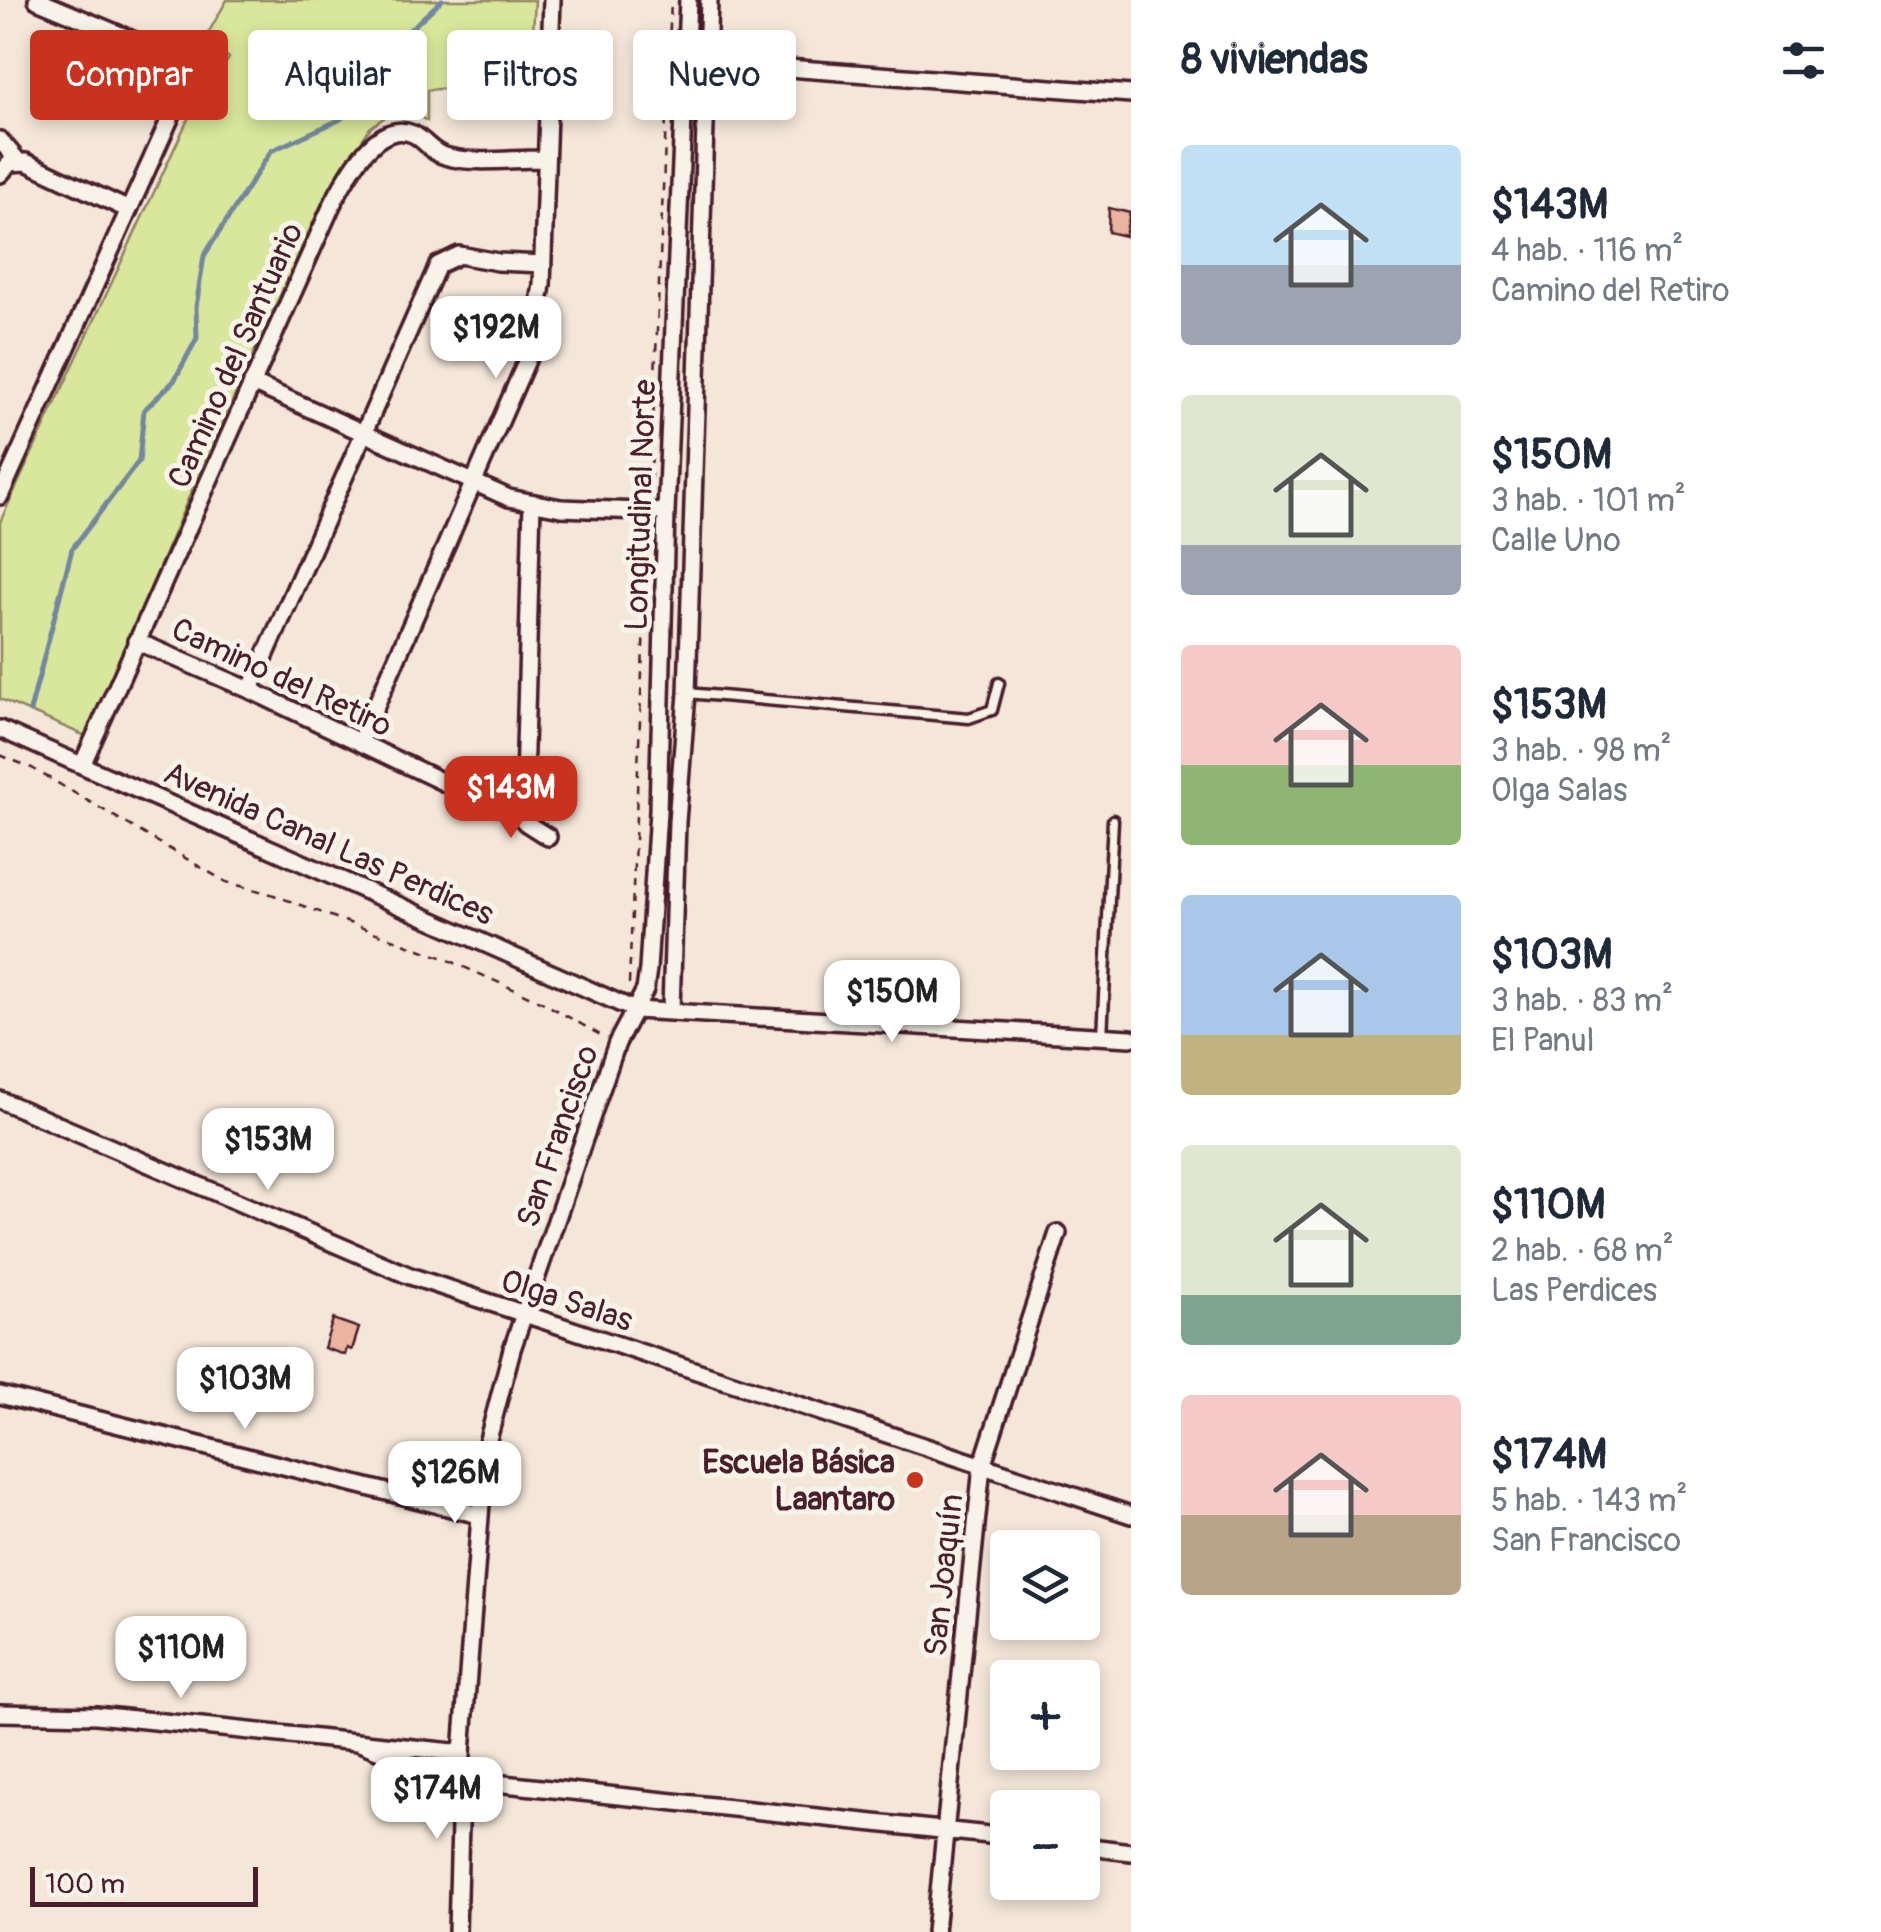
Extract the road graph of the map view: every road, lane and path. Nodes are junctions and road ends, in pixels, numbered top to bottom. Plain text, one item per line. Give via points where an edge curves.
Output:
1 (37, 0) edge
2 (552, 0) edge
3 (688, 0) edge
4 (709, 0) edge
5 (709, 30) edge
6 (796, 69) edge
7 (1131, 94) edge
8 (706, 120) edge
9 (0, 140) edge
10 (546, 159) junction
11 (18, 161) junction
12 (0, 174) edge
13 (129, 210) junction
14 (543, 264) junction
15 (252, 383) junction
16 (366, 434) junction
17 (474, 485) junction
18 (0, 496) edge
19 (532, 503) junction
20 (666, 512) junction
21 (136, 641) junction
22 (1000, 683) dead end
23 (250, 690) junction
24 (687, 694) junction
25 (0, 729) edge
26 (360, 742) junction
27 (0, 755) edge
28 (82, 763) junction
29 (508, 804) junction
30 (1114, 820) dead end
31 (548, 837) dead end
32 (671, 1009) junction
33 (635, 1010) junction
34 (1102, 1036) junction
35 (1131, 1038) edge
36 (617, 1043) junction
37 (0, 1100) edge
38 (1058, 1233) dead end
39 (525, 1316) junction
40 (0, 1395) edge
41 (982, 1466) junction
42 (478, 1515) junction
43 (1131, 1515) edge
44 (0, 1713) edge
45 (360, 1742) junction
46 (462, 1753) junction
47 (461, 1778) junction
48 (946, 1829) junction
49 (990, 1834) edge
50 (1100, 1848) edge
51 (1131, 1852) edge
52 (457, 1932) edge
53 (935, 1932) edge

1 - 13 street via 185,62 191,72
2 - 10 street
3 - 20 street, Longitudinal Norte
4 - 5 street, Longitudinal Norte
6 - 7 street
8 - 24 street, Longitudinal Norte
9 - 11 street
10 - 14 street
10 - 15 street, Camino del Santuario via 446,157 406,132 379,139 332,204
11 - 12 street
11 - 13 street
13 - 18 street
14 - 16 street via 459,255 443,260
14 - 17 street via 531,351
15 - 16 street
15 - 21 street, Camino del Santuario
16 - 17 street
16 - 23 street
17 - 19 street
17 - 26 street
19 - 20 street
19 - 29 street via 524,783
20 - 33 street, Longitudinal Norte via 658,811 648,969
21 - 23 street, Camino del Retiro
21 - 28 street, Camino del Santuario
22 - 24 lane via 992,710 970,718
23 - 26 street, Camino del Retiro
24 - 32 street, Longitudinal Norte
25 - 28 street, Avenida Canal Las Perdices
26 - 29 street, Camino del Retiro via 488,804
27 - 36 path via 226,882 444,958
28 - 33 street, Avenida Canal Las Perdices
29 - 31 street
30 - 34 lane
32 - 33 street
32 - 34 street
33 - 36 street, San Francisco
34 - 35 street
36 - 39 street, San Francisco
37 - 39 street, Olga Salas via 341,1249
38 - 41 street, San Joaquín
39 - 41 street, Olga Salas
39 - 42 street, San Francisco via 492,1418
40 - 42 street
41 - 43 street, Olga Salas
41 - 48 street, San Joaquín
42 - 46 street, San Francisco
44 - 45 street via 96,1715
45 - 46 street
45 - 47 street
46 - 47 street, San Francisco
47 - 48 street
47 - 52 street, San Francisco
48 - 49 street
48 - 53 street, San Joaquín
50 - 51 street

